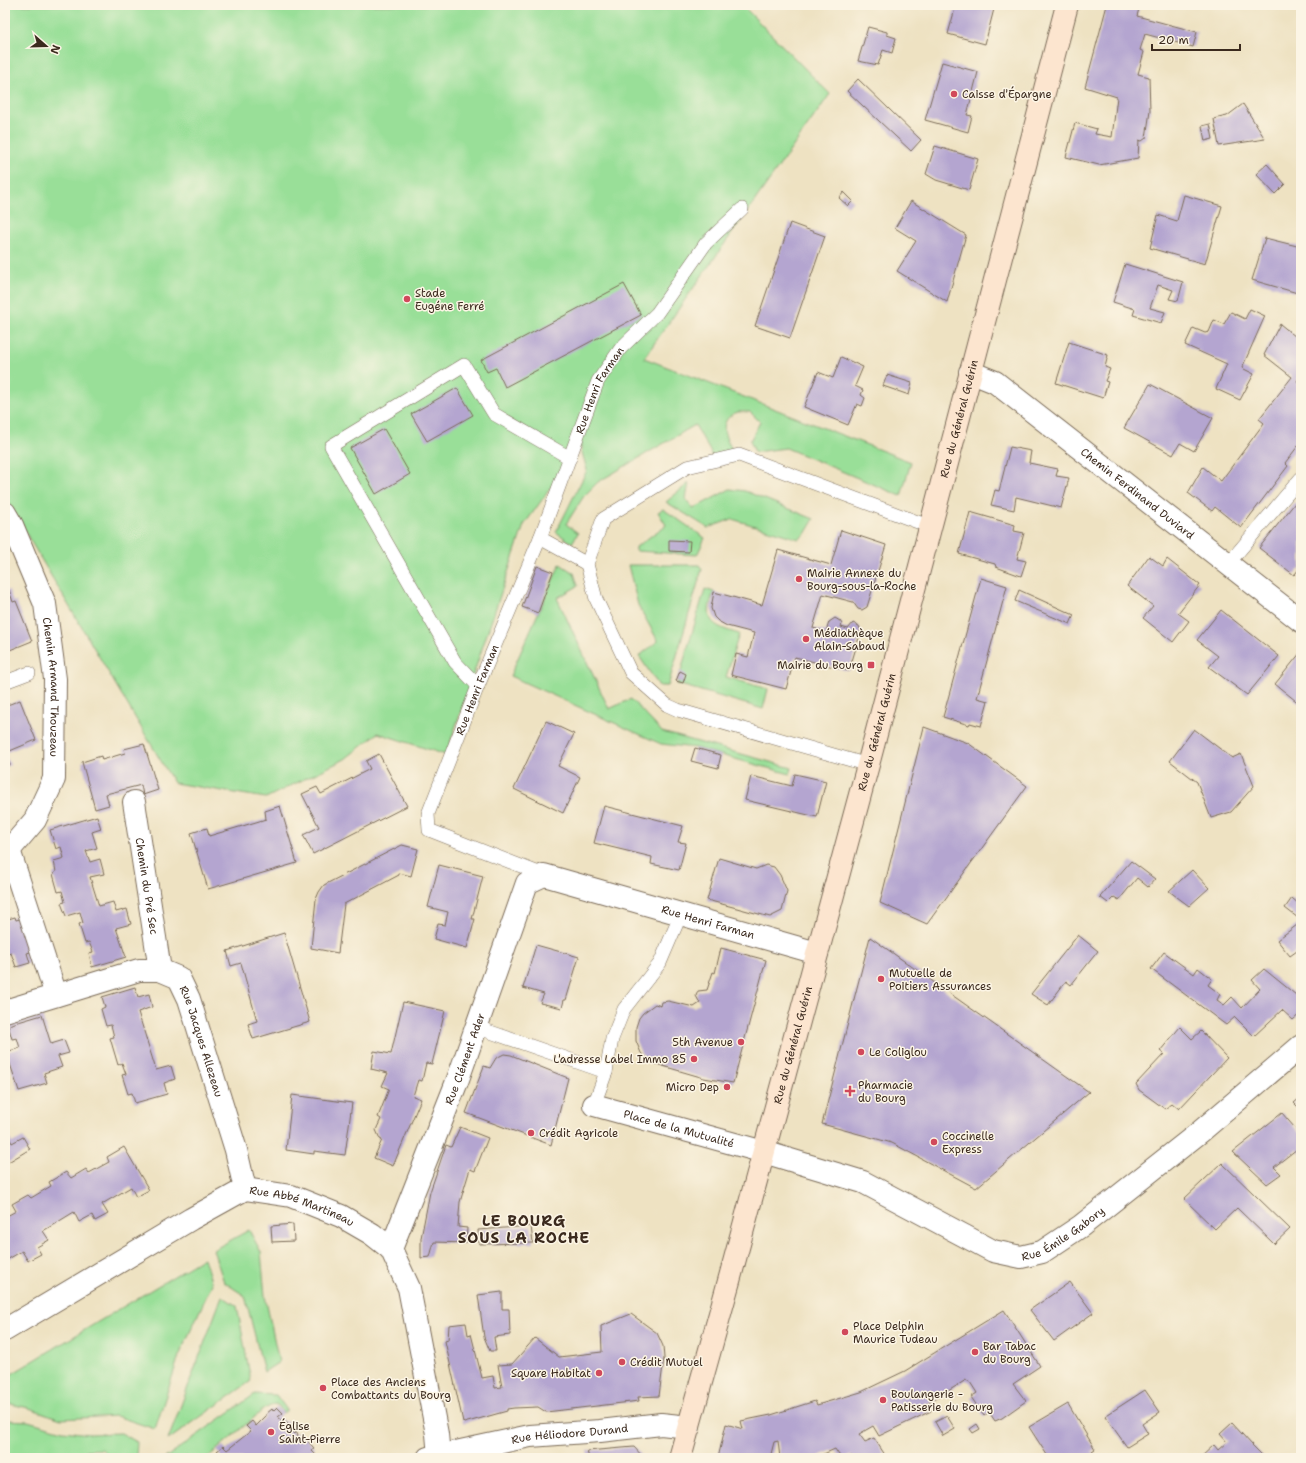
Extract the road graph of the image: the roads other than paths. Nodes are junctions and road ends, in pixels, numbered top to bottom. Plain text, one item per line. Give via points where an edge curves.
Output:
1 (1067, 5) edge
2 (742, 209) dead end
3 (970, 372) junction
4 (570, 458) junction
5 (1301, 478) edge
6 (5, 513) edge
7 (930, 527) junction
8 (540, 538) junction
9 (587, 564) junction
10 (1228, 564) junction
11 (1301, 621) edge
12 (29, 672) dead end
13 (5, 682) edge
14 (478, 686) junction
15 (868, 765) junction
16 (134, 802) dead end
17 (7, 853) edge
18 (544, 875) junction
19 (681, 914) junction
20 (817, 953) junction
21 (160, 970) junction
22 (56, 995) junction
23 (5, 1011) edge
24 (476, 1027) junction
25 (1301, 1046) edge
26 (606, 1072) junction
27 (594, 1105) joint
28 (764, 1152) junction
29 (245, 1189) junction
30 (390, 1249) junction
31 (5, 1330) edge
32 (689, 1427) junction
33 (432, 1457) edge
34 (680, 1458) edge

1 - 3 main road, Rue du Général Guérin
2 - 4 lane, Rue Henri Farman via 706,243 657,313 621,348 598,381
3 - 7 main road, Rue du Général Guérin
3 - 10 street, Chemin Ferdinand Duviard via 995,382
4 - 8 lane, Rue Henri Farman
4 - 14 lane via 494,414 464,365 331,446 455,662
5 - 10 lane
6 - 17 street, Chemin Armand Thouzeau via 45,604 55,679 54,779 35,820
7 - 9 lane via 739,455 687,467 603,520
7 - 15 main road, Rue du Général Guérin
8 - 9 lane
8 - 14 lane, Rue Henri Farman
9 - 15 lane via 596,599 631,673 667,706
10 - 11 street, Chemin Ferdinand Duviard
12 - 13 lane
14 - 18 lane, Rue Henri Farman via 428,814 429,830
15 - 20 main road, Rue du Général Guérin
16 - 21 street, Chemin du Pré Sec
17 - 22 street
18 - 19 street, Rue Henri Farman
18 - 24 street, Rue Clément Ader via 527,883
19 - 20 street, Rue Henri Farman
19 - 26 lane via 660,963 624,1008 612,1039
20 - 28 main road, Rue du Général Guérin
21 - 22 street, Rue Jacques Allezeau via 139,970
21 - 29 street, Rue Jacques Allezeau via 179,978 189,999 236,1150
22 - 23 street, Rue Jacques Allezeau
24 - 26 lane
24 - 30 street, Rue Clément Ader
25 - 28 street, Rue Émile Gabory via 1200,1132 1080,1226 1042,1252 1022,1257 993,1251 863,1182
26 - 27 lane
27 - 28 street, Place de la Mutualité
28 - 32 main road, Rue du Général Guérin
29 - 30 street, Rue Abbé Martineau via 291,1196 341,1216 372,1234
29 - 31 street, Rue Abbé Martineau
30 - 33 street, Rue Abbé Martineau via 409,1288 437,1434
32 - 33 street, Rue Héliodore Durand via 661,1424 530,1436
32 - 34 main road, Rue du Général Guérin

